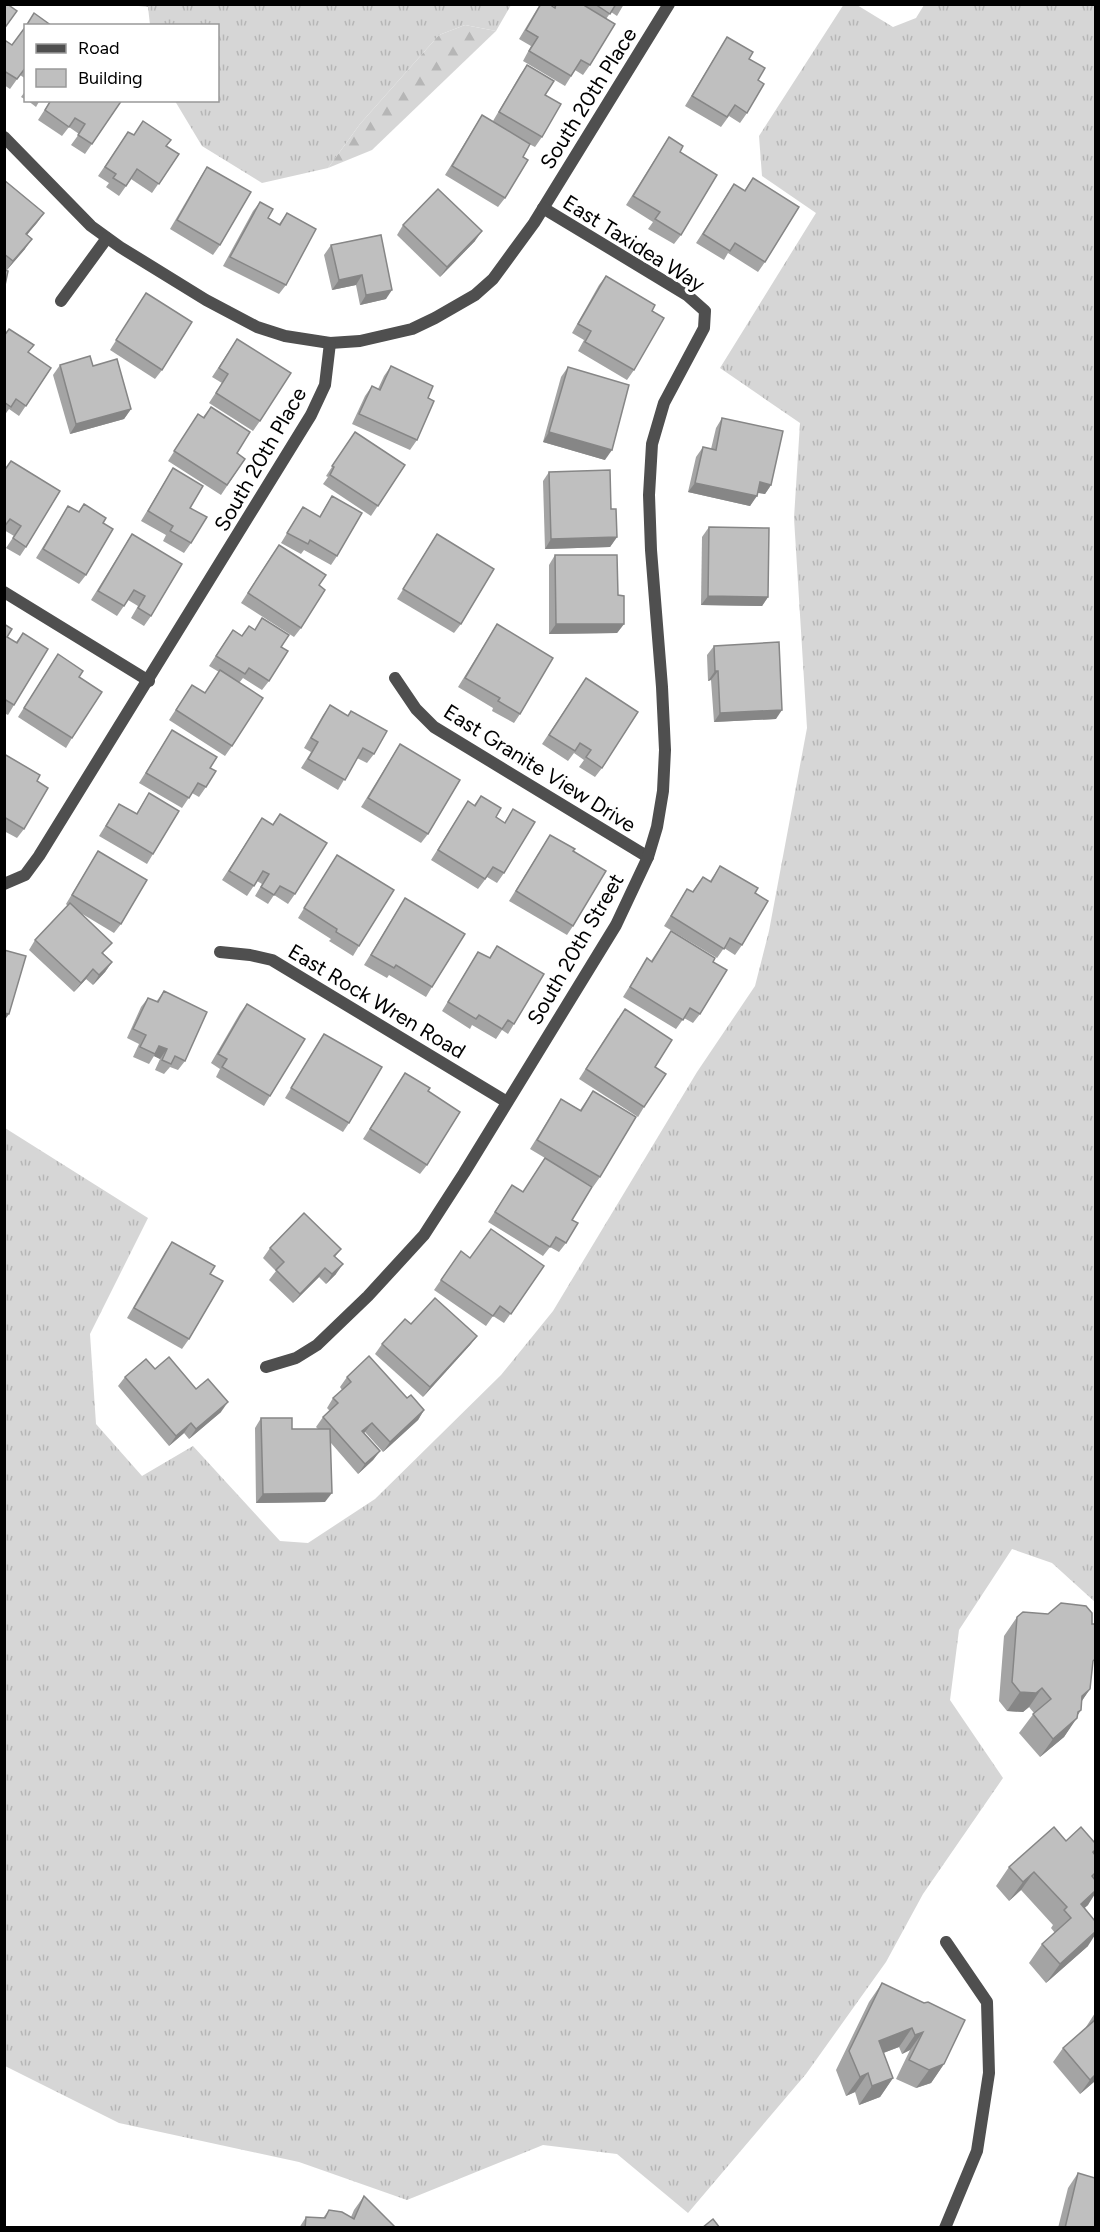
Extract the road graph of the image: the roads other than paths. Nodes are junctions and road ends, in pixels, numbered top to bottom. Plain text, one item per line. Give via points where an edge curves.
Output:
1 (669, 4) edge
2 (4, 136) edge
3 (543, 208) junction
4 (107, 238) junction
5 (61, 301) dead end
6 (705, 311) joint
7 (330, 343) junction
8 (4, 592) edge
9 (395, 678) dead end
10 (148, 681) junction
11 (648, 857) junction
12 (4, 884) edge
13 (220, 952) dead end
14 (507, 1102) junction
15 (266, 1367) dead end
16 (946, 1942) dead end
17 (945, 2228) edge

1 - 3 street, South 20th Place
2 - 4 street
3 - 6 street, East Taxidea Way via 687,295
3 - 7 street, South 20th Place via 519,246 475,295 412,329 360,341
4 - 5 street
4 - 7 street via 246,322 285,336
6 - 11 street, South 20th Street via 704,328 664,403 652,444 651,550 665,750 663,791
7 - 10 street, South 20th Place via 325,385 311,415
8 - 10 street
9 - 11 street, East Granite View Drive via 434,727
10 - 12 street, South 20th Place via 39,856 25,874
11 - 14 street, South 20th Street via 616,925
13 - 14 street, East Rock Wren Road via 272,960
14 - 15 street, South 20th Street via 424,1235 401,1262 317,1345 296,1359
16 - 17 street via 987,2002 989,2073 977,2151

